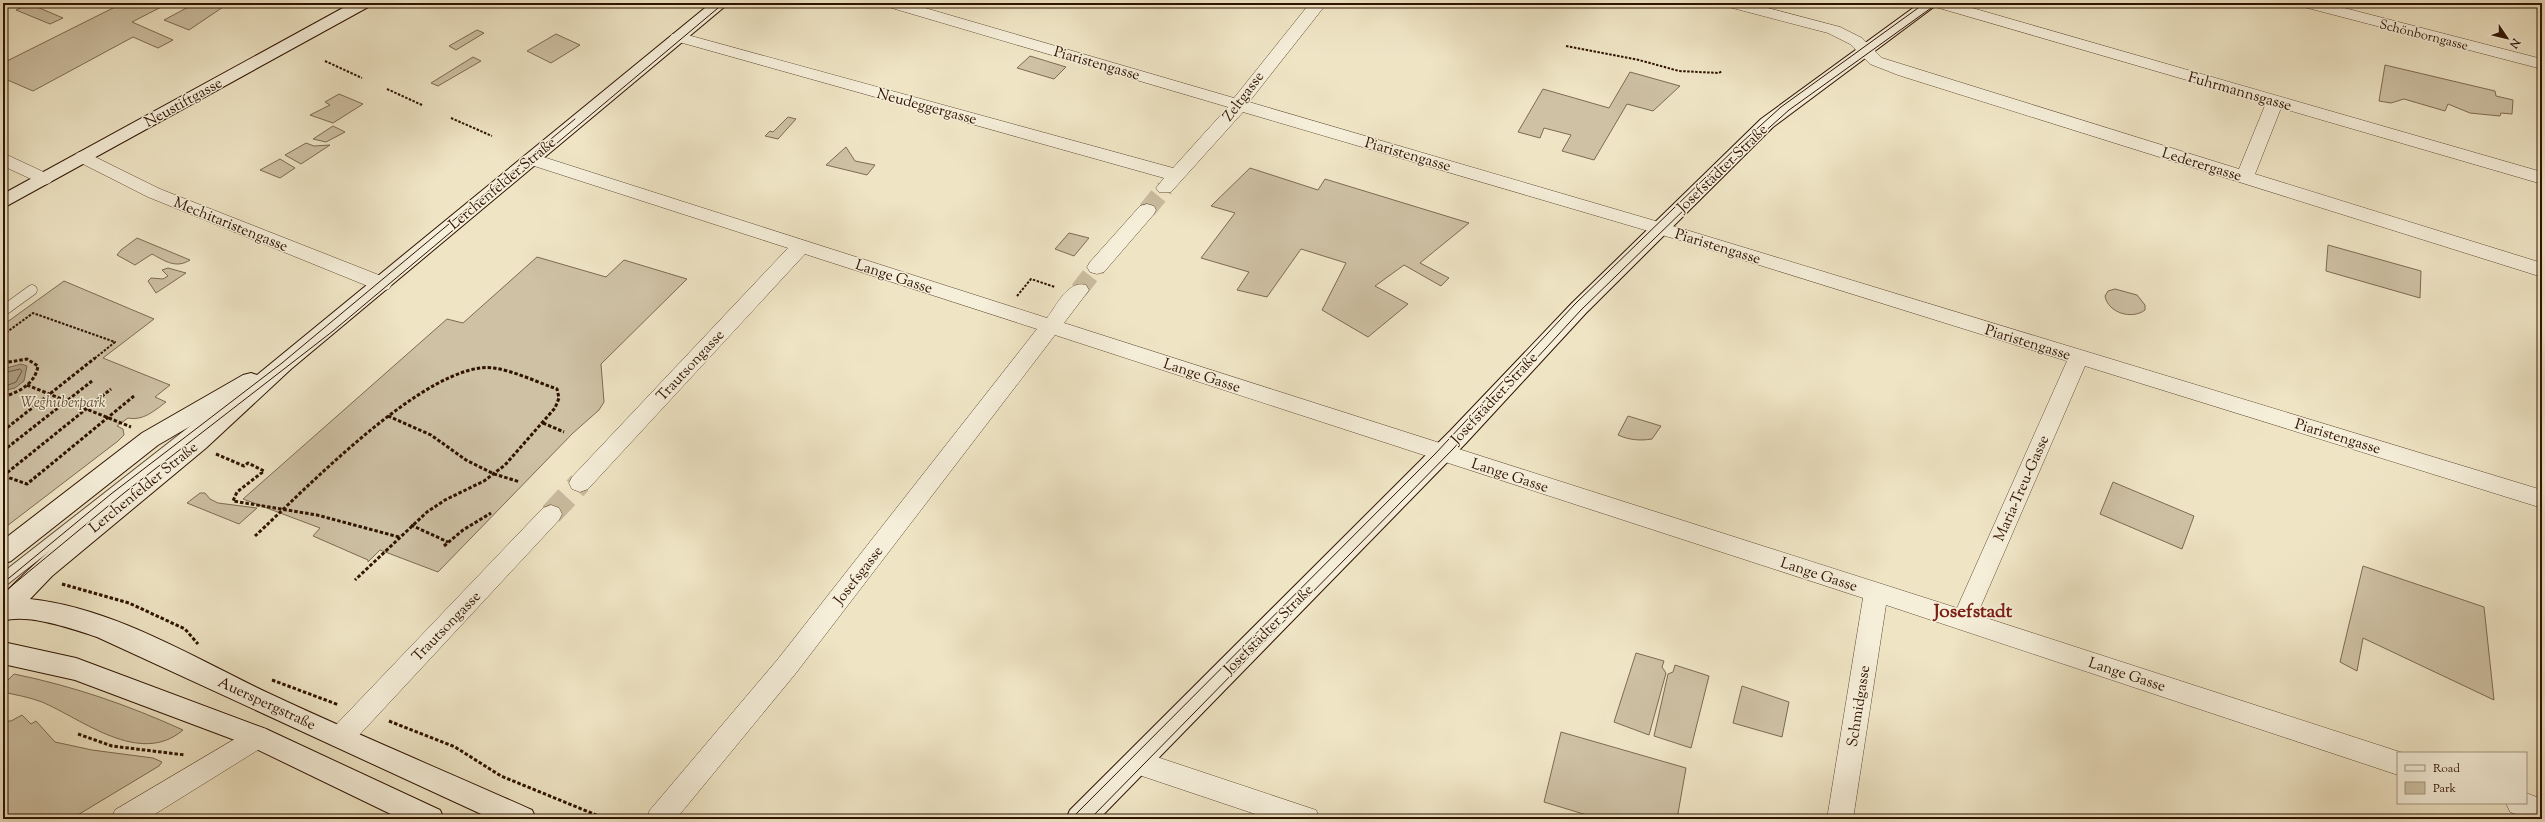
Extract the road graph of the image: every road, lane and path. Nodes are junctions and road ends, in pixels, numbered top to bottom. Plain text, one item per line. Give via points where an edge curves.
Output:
1 (364, 3) edge
2 (721, 3) edge
3 (891, 3) edge
4 (1320, 3) edge
5 (1731, 3) edge
6 (1931, 3) edge
7 (1938, 3) edge
8 (2306, 3) edge
9 (2371, 3) edge
10 (2351, 15) junction
11 (678, 38) junction
12 (1566, 46) dead end
13 (1866, 50) junction
14 (325, 61) dead end
15 (2542, 64) edge
16 (1722, 71) dead end
17 (362, 78) dead end
18 (387, 89) dead end
19 (2275, 101) junction
20 (1240, 104) junction
21 (422, 105) dead end
22 (451, 118) dead end
23 (492, 136) dead end
24 (83, 157) junction
25 (3, 159) edge
26 (531, 159) junction
27 (2245, 177) junction
28 (2542, 178) edge
29 (44, 179) junction
30 (1171, 182) joint
31 (3, 202) edge
32 (1147, 210) tunnel mouth
33 (1660, 228) junction
34 (801, 246) junction
35 (1097, 268) tunnel mouth
36 (2542, 270) edge
37 (382, 284) junction
38 (32, 290) dead end
39 (1078, 292) joint
40 (3, 311) edge
41 (1004, 311) junction
42 (1050, 326) junction
43 (3, 335) edge
44 (2079, 357) junction
45 (3, 363) edge
46 (283, 363) junction
47 (92, 381) dead end
48 (27, 386) junction
49 (111, 389) dead end
50 (49, 394) junction
51 (134, 396) dead end
52 (3, 397) edge
53 (66, 401) junction
54 (87, 408) junction
55 (109, 416) junction
56 (388, 416) junction
57 (543, 423) junction
58 (3, 431) edge
59 (564, 432) dead end
60 (150, 439) junction
61 (3, 451) edge
62 (1442, 453) junction
63 (220, 456) dead end
64 (494, 474) junction
65 (3, 476) edge
66 (520, 482) dead end
67 (580, 483) tunnel mouth
68 (2542, 498) edge
69 (287, 507) junction
70 (491, 513) dead end
71 (551, 514) tunnel mouth
72 (411, 525) junction
73 (255, 536) dead end
74 (399, 537) junction
75 (448, 542) junction
76 (444, 546) dead end
77 (3, 554) edge
78 (34, 578) junction
79 (3, 580) edge
80 (355, 580) dead end
81 (1876, 592) junction
82 (4, 608) edge
83 (1963, 620) junction
84 (202, 648) dead end
85 (3, 653) edge
86 (267, 677) dead end
87 (363, 713) junction
88 (78, 734) dead end
89 (257, 737) junction
90 (341, 737) junction
91 (186, 755) dead end
92 (1136, 762) junction
93 (2397, 763) edge
94 (2522, 804) edge
95 (2542, 811) edge
96 (661, 817) edge
97 (597, 818) edge
98 (124, 819) edge
99 (430, 819) edge
100 (522, 819) edge
101 (606, 819) edge
102 (1080, 819) edge
103 (1307, 819) edge
104 (1840, 819) edge

1 - 24 main road, Neustiftgasse
2 - 11 main road, Lerchenfelder Straße
3 - 20 street, Piaristengasse
4 - 20 street, Zeltgasse via 1304,19 1244,95
5 - 13 street, Lederergasse via 1834,30 1856,41
6 - 13 main road, Josefstädter Straße
7 - 19 street, Fuhrmannsgasse
8 - 10 street, Schönborngasse
9 - 10 street
10 - 15 street, Schönborngasse
11 - 26 main road, Lerchenfelder Straße
11 - 30 street, Neudeggergasse
12 - 16 path via 1639,60 1679,71
13 - 27 street, Lederergasse via 1876,61 1904,72
13 - 33 main road, Josefstädter Straße via 1767,123
14 - 17 path
18 - 21 path
19 - 27 street
19 - 28 street, Fuhrmannsgasse
20 - 30 street, Zeltgasse
20 - 33 street, Piaristengasse
22 - 23 path
24 - 29 main road, Neustiftgasse
24 - 37 street, Mechitaristengasse via 154,193
25 - 29 street
26 - 34 street, Lange Gasse
26 - 37 main road, Lerchenfelder Straße
27 - 36 street, Lederergasse
29 - 31 main road, Neustiftgasse
32 - 35 street
33 - 44 street, Piaristengasse
33 - 62 main road, Josefstädter Straße via 1579,308
34 - 41 street, Lange Gasse
34 - 67 street, Trautsongasse
37 - 46 main road, Lerchenfelder Straße
38 - 40 lane
39 - 41 path via 1031,279
39 - 42 street, Josefsgasse
41 - 42 street, Lange Gasse
42 - 62 street, Lange Gasse
42 - 96 street, Josefsgasse via 787,666
43 - 50 path via 33,313 115,342
44 - 68 street, Piaristengasse
44 - 83 street, Maria-Treu-Gasse
45 - 48 path via 18,359 34,361 38,366 38,372
46 - 60 main road, Lerchenfelder Straße
46 - 78 main road, Lerchenfelder Straße via 198,442 67,548
46 - 79 lane, Lerchenfelder Straße via 140,471
47 - 53 path
48 - 50 path
48 - 52 path
49 - 54 path
50 - 53 path
50 - 58 path
51 - 55 path
53 - 54 path
53 - 61 path
54 - 55 path
54 - 65 path
55 - 60 path
55 - 65 path via 27,484
56 - 57 path via 418,393 437,383 469,371 493,368 557,389 558,403
56 - 64 path via 431,435 462,458
56 - 69 path
57 - 59 path
57 - 64 path
60 - 77 main road, Lerchenfelder Straße via 94,480
62 - 81 street, Lange Gasse
62 - 92 main road, Josefstädter Straße
63 - 69 path via 244,466 248,463 264,470 237,492 233,501
64 - 66 path
64 - 72 path via 445,500
69 - 73 path
69 - 74 path via 344,520
70 - 75 path
71 - 87 street, Trautsongasse
72 - 74 path
72 - 75 path
74 - 80 path
75 - 76 path
78 - 82 main road, Lerchenfelder Straße
78 - 84 path via 78,587 129,603 185,629
81 - 83 street, Lange Gasse
81 - 104 street, Schmidgasse
82 - 90 main road, Auerspergstraße via 72,619 124,637
83 - 93 street, Lange Gasse
85 - 89 main road via 76,669
86 - 87 path
87 - 90 street, Trautsongasse
87 - 97 path via 455,747 501,776
88 - 91 path via 112,746
89 - 98 street
89 - 99 main road
90 - 100 main road, Auerspergstraße
92 - 102 main road, Josefstädter Straße
92 - 103 street
94 - 95 street
97 - 101 path

